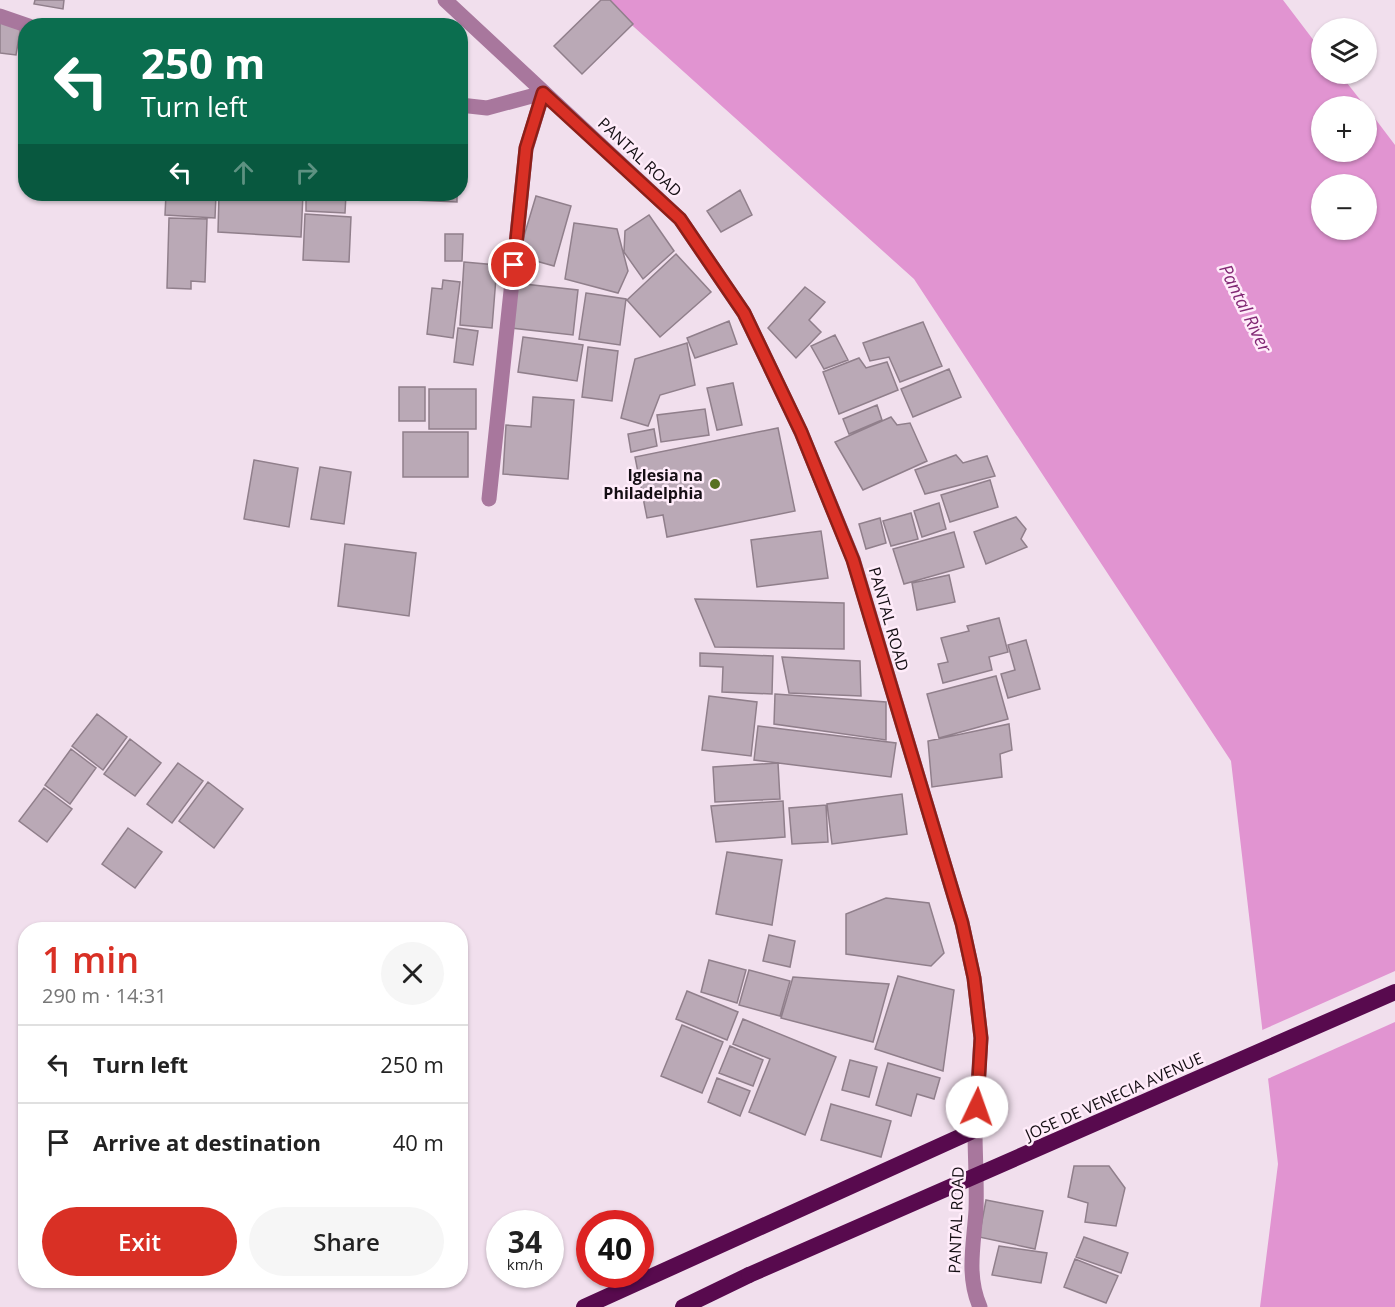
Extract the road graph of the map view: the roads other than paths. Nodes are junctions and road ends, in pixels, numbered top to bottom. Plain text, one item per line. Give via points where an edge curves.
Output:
1 (444, 0) edge
2 (0, 16) edge
3 (463, 18) edge
4 (18, 22) edge
5 (468, 23) edge
6 (543, 93) junction
7 (468, 106) edge
8 (489, 499) dead end
9 (1395, 992) edge
10 (975, 1130) junction
11 (584, 1307) edge
12 (683, 1307) edge
13 (980, 1307) edge

1 - 3 street, PANTAL ROAD
2 - 4 street
5 - 6 street, PANTAL ROAD
6 - 7 street via 487,108
6 - 8 street via 526,148
6 - 10 street, PANTAL ROAD via 680,219 744,313 801,432 853,560 962,923 981,1038
9 - 12 highway, JOSE DE VENECIA AVENUE, bridge
10 - 11 highway
10 - 13 street, PANTAL ROAD via 976,1208 970,1268

